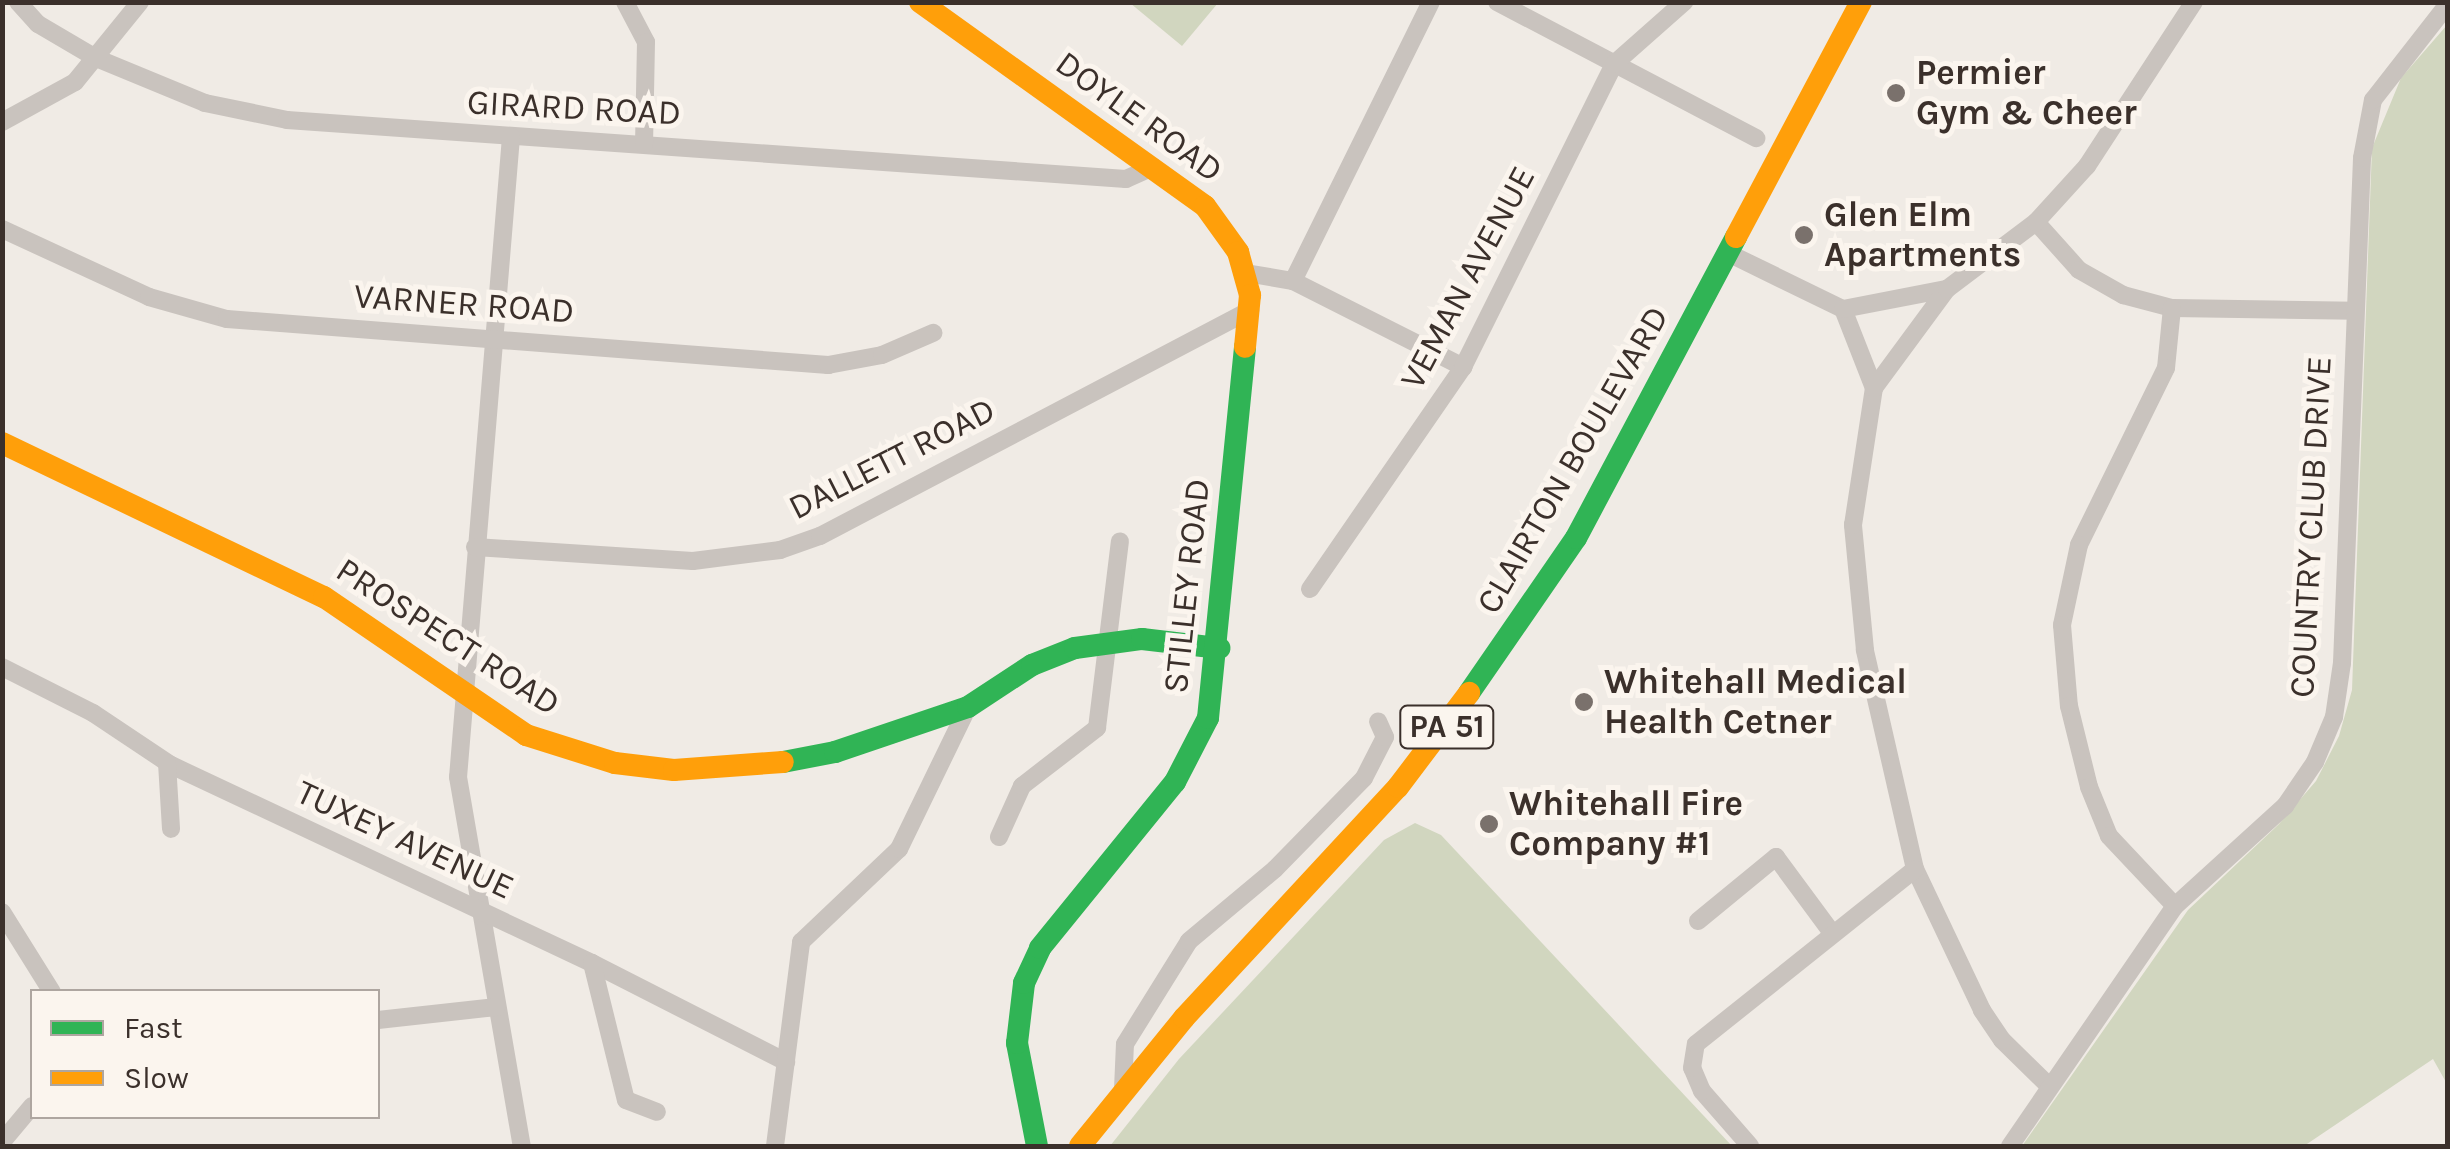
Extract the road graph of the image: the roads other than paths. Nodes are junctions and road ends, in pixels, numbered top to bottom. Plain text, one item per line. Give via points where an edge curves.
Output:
1 (18, 2) edge
2 (140, 2) edge
3 (625, 2) edge
4 (920, 2) edge
5 (1431, 2) edge
6 (1497, 2) edge
7 (1684, 2) edge
8 (1862, 2) edge
9 (2194, 2) edge
10 (2448, 4) edge
11 (96, 58) junction
12 (1614, 64) junction
13 (2, 122) edge
14 (510, 138) junction
15 (1756, 138) dead end
16 (644, 144) junction
17 (1154, 167) junction
18 (2036, 222) junction
19 (2, 229) edge
20 (1730, 254) junction
21 (1246, 272) junction
22 (1292, 280) junction
23 (1948, 289) junction
24 (2172, 308) junction
25 (1844, 309) junction
26 (1250, 310) junction
27 (2354, 310) junction
28 (933, 333) dead end
29 (494, 338) junction
30 (1463, 367) junction
31 (1874, 388) junction
32 (2, 444) edge
33 (1120, 540) dead end
34 (476, 547) junction
35 (1310, 589) dead end
36 (1112, 640) junction
37 (1219, 648) junction
38 (2, 667) edge
39 (462, 696) junction
40 (968, 707) junction
41 (1378, 721) dead end
42 (167, 764) junction
43 (171, 829) dead end
44 (999, 837) dead end
45 (1915, 869) junction
46 (2175, 906) junction
47 (476, 908) junction
48 (2, 912) edge
49 (1698, 921) dead end
50 (1832, 933) junction
51 (592, 963) junction
52 (50, 989) edge
53 (496, 1007) junction
54 (380, 1020) edge
55 (786, 1062) junction
56 (2048, 1085) junction
57 (1123, 1090) junction
58 (30, 1108) edge
59 (657, 1112) dead end
60 (2, 1142) edge
61 (521, 1145) edge
62 (775, 1146) edge
63 (1038, 1146) edge
64 (1080, 1146) edge
65 (1750, 1146) edge
66 (2010, 1146) edge

1 - 11 street, GIRARD ROAD via 38,24
2 - 11 street
3 - 16 street via 646,42
4 - 17 main road, DOYLE ROAD
5 - 22 street
6 - 12 street
7 - 12 street, VEMAN AVENUE
8 - 20 main road, CLAIRTON BOULEVARD / PA 51
9 - 18 street via 2087,166
10 - 27 street, COUNTRY CLUB DRIVE via 2373,100 2362,158
11 - 13 street via 54,98
11 - 14 street, GIRARD ROAD via 244,114
12 - 15 street
12 - 30 street, VEMAN AVENUE
14 - 16 street, GIRARD ROAD
14 - 29 street
16 - 17 street, GIRARD ROAD via 1126,179
17 - 21 main road, DOYLE ROAD via 1205,206
18 - 23 street
18 - 24 street via 2079,270 2124,295
19 - 29 street, VARNER ROAD via 149,297 227,319
20 - 25 street
20 - 57 main road, CLAIRTON BOULEVARD / PA 51 via 1576,538 1482,680 1398,788
21 - 22 street
21 - 26 main road, STILLEY ROAD
22 - 30 street
23 - 25 street
23 - 31 street
24 - 27 street
24 - 46 street via 2166,368 2080,544 2062,625 2069,706 2096,803 2110,836
25 - 31 street
26 - 34 street, DALLETT ROAD via 820,536 780,550 693,561
26 - 37 main road, STILLEY ROAD
27 - 46 street, COUNTRY CLUB DRIVE via 2342,663 2334,717 2315,762 2285,806
28 - 29 street, VARNER ROAD via 882,355 828,365
29 - 34 street
30 - 35 street, VEMAN AVENUE
31 - 45 street via 1853,525 1865,650
32 - 39 main road, PROSPECT ROAD via 324,597
33 - 36 street
34 - 39 street
36 - 37 main road, PROSPECT ROAD
36 - 40 main road, PROSPECT ROAD via 1032,665
36 - 44 street via 1097,728 1022,786
37 - 63 main road, STILLEY ROAD via 1208,718 1184,768 1040,948 1024,983 1017,1043
38 - 42 street, TUXEY AVENUE via 93,714
39 - 40 main road, PROSPECT ROAD via 526,736 568,752 674,770 733,769 835,752
39 - 47 street via 458,778
40 - 55 street via 900,848 800,942
41 - 57 street via 1385,737 1364,778 1276,869 1189,942 1125,1044
42 - 43 street
42 - 47 street, TUXEY AVENUE
45 - 50 street
45 - 56 street via 1982,1010
46 - 56 street, COUNTRY CLUB DRIVE via 2092,1032
47 - 51 street, TUXEY AVENUE
47 - 53 street
48 - 52 street
49 - 50 street via 1776,857
50 - 65 street via 1696,1044 1692,1068 1702,1091
51 - 55 street, TUXEY AVENUE
51 - 59 street via 626,1100
53 - 54 street
53 - 61 street
55 - 62 street
56 - 66 street, COUNTRY CLUB DRIVE
57 - 64 main road, CLAIRTON BOULEVARD / PA 51
58 - 60 street

